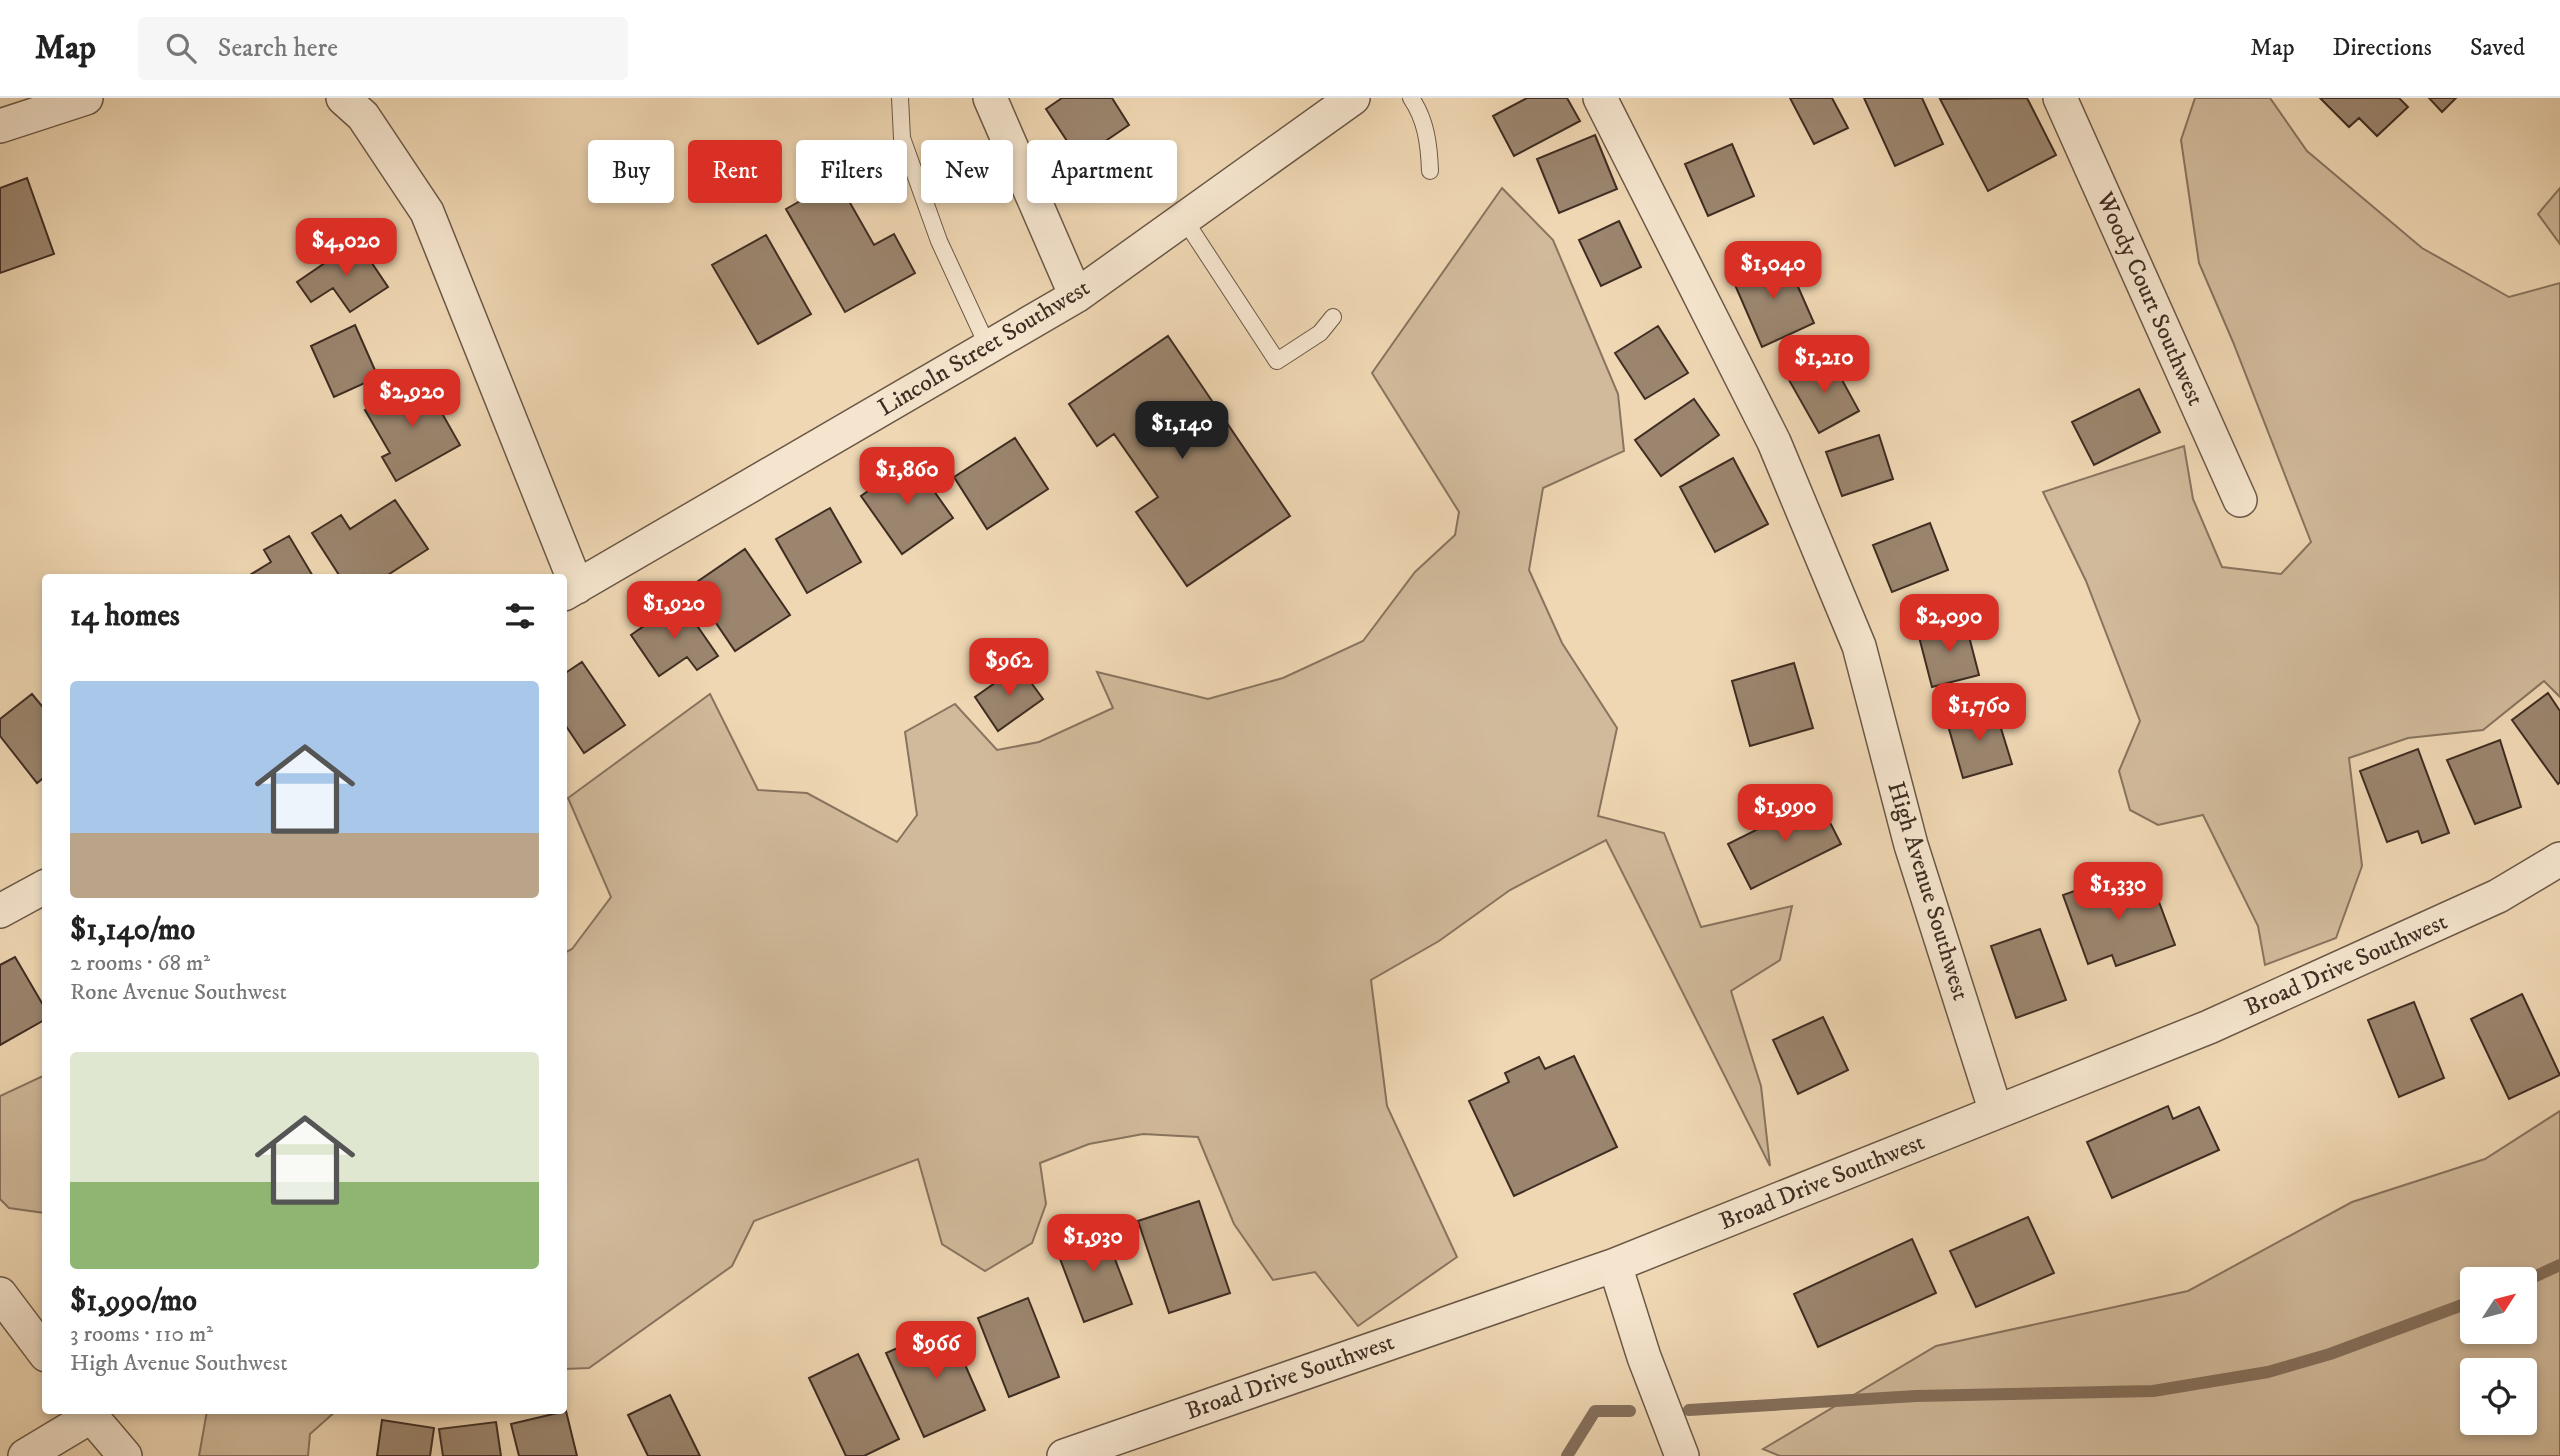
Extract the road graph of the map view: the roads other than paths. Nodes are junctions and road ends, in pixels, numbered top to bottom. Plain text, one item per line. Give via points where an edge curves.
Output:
1 (86, 98) edge
2 (342, 98) edge
3 (900, 98) edge
4 (990, 98) edge
5 (1353, 98) edge
6 (1411, 98) edge
7 (1600, 98) edge
8 (2060, 98) edge
9 (0, 126) edge
10 (1430, 171) dead end
11 (1184, 219) junction
12 (1076, 296) junction
13 (1333, 317) dead end
14 (988, 347) junction
15 (2239, 500) dead end
16 (564, 574) edge
17 (570, 590) edge
18 (2560, 859) edge
19 (42, 888) edge
20 (0, 911) edge
21 (1996, 1112) junction
22 (1615, 1265) junction
23 (0, 1294) edge
24 (42, 1350) edge
25 (88, 1414) edge
26 (25, 1456) edge
27 (125, 1456) edge
28 (1064, 1456) edge
29 (1682, 1456) edge

1 - 9 street
2 - 16 street via 363,116 428,212
3 - 14 lane via 902,138 939,241
4 - 12 street
5 - 11 street, Lincoln Street Southwest
6 - 10 lane via 1422,114
7 - 21 street, High Avenue Southwest via 1774,442 1859,646 1911,845
8 - 15 street, Woody Court Southwest
11 - 12 street, Lincoln Street Southwest
11 - 13 lane via 1278,361 1320,333
12 - 14 street, Lincoln Street Southwest
14 - 17 street, Lincoln Street Southwest
18 - 21 street, Broad Drive Southwest via 2498,896 2209,1027
19 - 20 street
21 - 22 street, Broad Drive Southwest
22 - 28 street, Broad Drive Southwest
22 - 29 street
23 - 24 street
25 - 26 street
25 - 27 street

